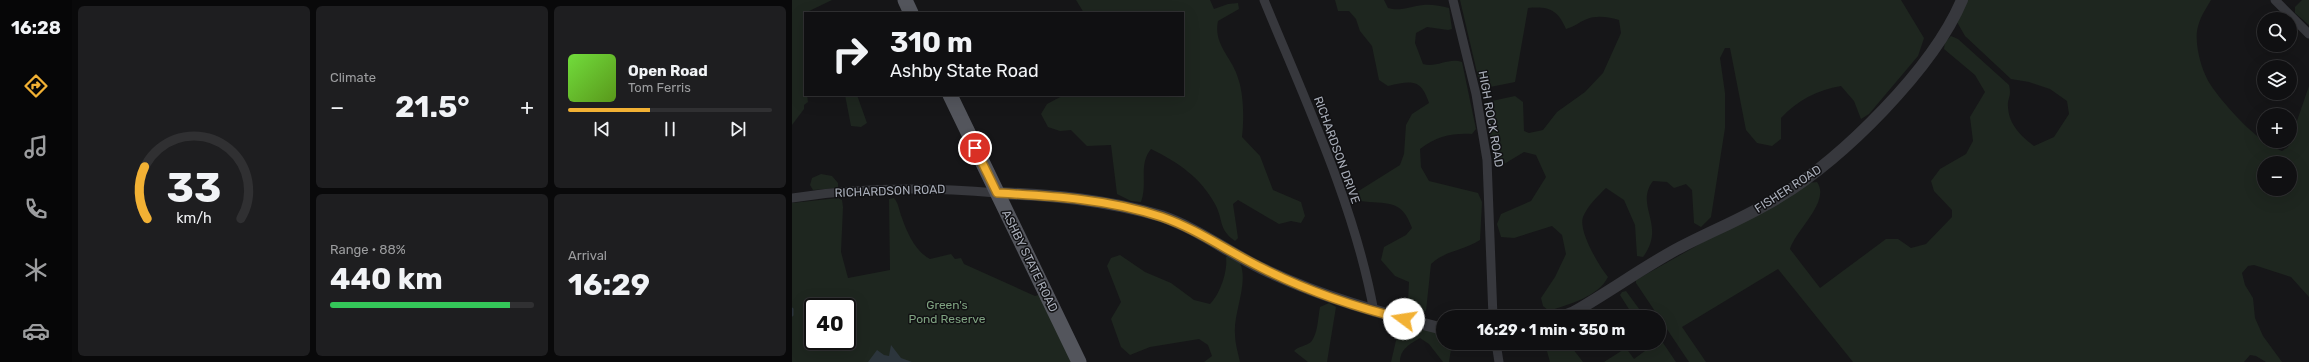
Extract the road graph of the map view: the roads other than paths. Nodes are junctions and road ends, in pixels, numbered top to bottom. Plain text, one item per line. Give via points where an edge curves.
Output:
1 (905, 0) edge
2 (1264, 0) edge
3 (1453, 0) edge
4 (1962, 0) edge
5 (2274, 0) edge
6 (911, 12) edge
7 (2309, 34) edge
8 (950, 96) edge
9 (997, 193) junction
10 (792, 198) edge
11 (1493, 310) edge
12 (1577, 310) edge
13 (1374, 312) junction
14 (1436, 327) edge
15 (1497, 350) edge
16 (1079, 362) edge
17 (1499, 362) edge

1 - 6 main road
2 - 13 street, RICHARDSON DRIVE via 1339,186 1369,286
3 - 11 street, HIGH ROCK ROAD via 1476,94 1488,168
4 - 12 street, FISHER ROAD via 1953,22 1912,78 1840,151 1811,176 1752,213 1677,250
5 - 7 street
8 - 9 main road, ASHBY STATE ROAD
9 - 10 street, RICHARDSON ROAD via 906,188
9 - 13 street, RICHARDSON ROAD via 1079,199 1123,206 1163,217 1309,290
9 - 16 main road, ASHBY STATE ROAD
13 - 14 street, RICHARDSON ROAD
15 - 17 street

